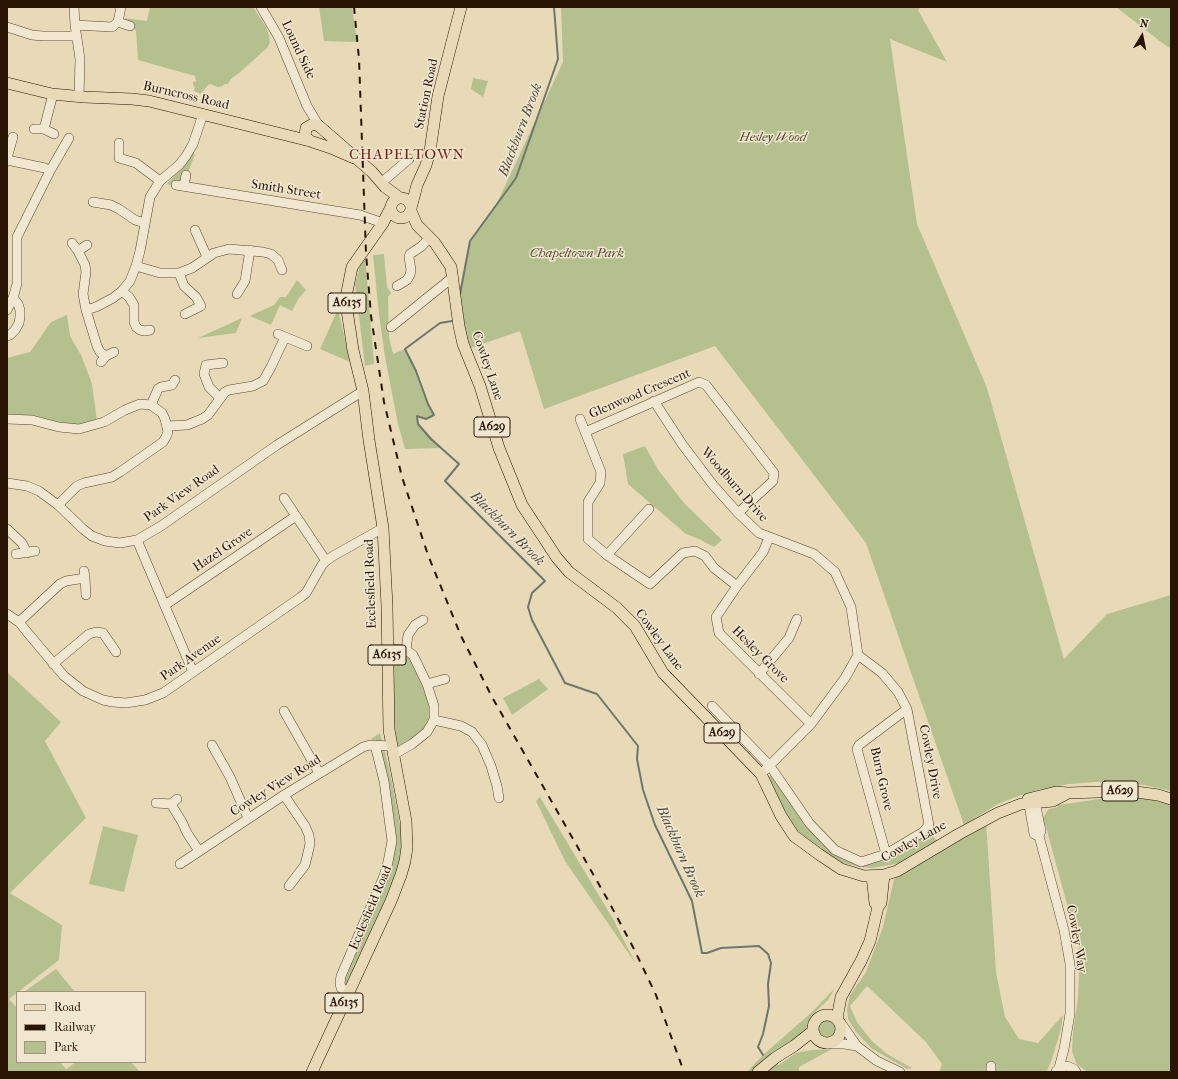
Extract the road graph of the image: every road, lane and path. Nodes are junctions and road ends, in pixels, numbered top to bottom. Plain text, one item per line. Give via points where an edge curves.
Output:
1 (74, 7) edge
2 (121, 7) edge
3 (261, 7) edge
4 (462, 7) edge
5 (118, 22) junction
6 (75, 25) junction
7 (130, 26) dead end
8 (7, 27) edge
9 (76, 36) junction
10 (7, 82) edge
11 (53, 94) junction
12 (79, 97) junction
13 (307, 106) junction
14 (203, 114) junction
15 (320, 127) junction
16 (34, 129) dead end
17 (44, 129) junction
18 (54, 134) dead end
19 (308, 136) junction
20 (13, 137) dead end
21 (69, 138) dead end
22 (119, 143) dead end
23 (354, 158) junction
24 (7, 159) edge
25 (409, 159) dead end
26 (50, 171) junction
27 (186, 175) dead end
28 (160, 181) junction
29 (383, 185) junction
30 (417, 186) junction
31 (93, 202) dead end
32 (396, 202) junction
33 (411, 209) junction
34 (399, 218) junction
35 (145, 223) junction
36 (383, 223) junction
37 (417, 224) junction
38 (195, 229) dead end
39 (430, 237) junction
40 (12, 241) edge
41 (72, 243) dead end
42 (87, 245) dead end
43 (250, 250) junction
44 (78, 251) junction
45 (208, 257) junction
46 (136, 266) junction
47 (282, 270) dead end
48 (179, 273) junction
49 (453, 277) junction
50 (398, 286) dead end
51 (122, 291) junction
52 (237, 294) dead end
53 (13, 298) junction
54 (7, 310) edge
55 (86, 310) junction
56 (185, 314) dead end
57 (391, 327) dead end
58 (150, 330) dead end
59 (7, 336) edge
60 (307, 346) dead end
61 (107, 357) dead end
62 (223, 363) dead end
63 (176, 380) dead end
64 (363, 391) junction
65 (220, 398) junction
66 (654, 401) junction
67 (151, 405) junction
68 (580, 419) dead end
69 (7, 420) edge
70 (168, 426) junction
71 (585, 432) junction
72 (7, 483) edge
73 (284, 498) dead end
74 (58, 505) junction
75 (649, 509) dead end
76 (738, 513) junction
77 (296, 516) junction
78 (383, 528) junction
79 (7, 529) edge
80 (770, 538) junction
81 (137, 540) junction
82 (16, 554) dead end
83 (607, 555) junction
84 (326, 561) junction
85 (737, 586) junction
86 (86, 595) dead end
87 (165, 605) junction
88 (7, 614) edge
89 (797, 619) dead end
90 (423, 620) dead end
91 (18, 622) junction
92 (387, 649) junction
93 (406, 650) junction
94 (116, 652) dead end
95 (858, 655) junction
96 (53, 664) junction
97 (193, 672) junction
98 (759, 674) junction
99 (446, 679) dead end
100 (427, 684) junction
101 (712, 706) dead end
102 (907, 709) junction
103 (284, 711) dead end
104 (434, 720) junction
105 (811, 724) junction
106 (212, 745) dead end
107 (375, 745) junction
108 (392, 751) junction
109 (770, 766) junction
110 (319, 773) junction
111 (761, 774) junction
112 (284, 795) junction
113 (499, 798) dead end
114 (1171, 799) edge
115 (1030, 802) junction
116 (156, 803) dead end
117 (248, 818) junction
118 (199, 850) junction
119 (886, 854) junction
120 (180, 864) dead end
121 (884, 875) junction
122 (872, 876) junction
123 (290, 886) dead end
124 (878, 907) junction
125 (349, 992) junction
126 (841, 997) junction
127 (821, 1016) junction
128 (839, 1022) junction
129 (813, 1031) junction
130 (826, 1044) junction
131 (794, 1046) junction
132 (857, 1046) junction
133 (1064, 1049) junction
134 (1073, 1069) edge
135 (1057, 1070) edge
136 (312, 1072) edge
137 (758, 1072) edge
138 (900, 1072) edge

1 - 6 street
2 - 5 street
3 - 13 street, Lound Side via 279,38
4 - 30 main road, Station Road / A6135 via 438,96 430,151
5 - 6 street via 112,27
5 - 7 street
6 - 9 street
8 - 9 street via 32,35
9 - 12 street via 80,72
10 - 11 main road, Burncross Road
11 - 12 main road, Burncross Road
11 - 17 street
12 - 14 main road, Burncross Road via 149,101
13 - 15 street, Lound Side
13 - 19 street, Lound Side
14 - 19 main road, Burncross Road via 288,135
14 - 28 street via 186,156
15 - 19 main road via 313,124
15 - 19 main road via 323,133 321,139 318,141
15 - 23 main road, Lound Side
16 - 17 street
17 - 18 street
19 - 23 main road, Lound Side
20 - 24 street
21 - 26 street
22 - 28 street via 119,158 136,163
23 - 29 main road, Lound Side
24 - 26 street
25 - 29 street
26 - 40 street
27 - 36 street, Smith Street via 180,186 360,215
28 - 35 street via 150,197
29 - 32 main road
30 - 32 main road, Station Road / A6135
30 - 33 main road, Station Road / A6135
31 - 35 street via 111,206
32 - 33 main road via 409,202
32 - 34 main road via 392,214
32 - 36 main road, Ecclesfield Road / A6135
33 - 34 main road via 407,216
33 - 37 main road, Cowley Lane / A629
34 - 36 main road
34 - 37 main road, Cowley Lane / A629
35 - 46 street
36 - 64 main road, Ecclesfield Road / A6135 via 352,267 346,297 353,350
37 - 39 main road, Cowley Lane / A629
38 - 45 street
39 - 49 main road, Cowley Lane / A629 via 451,267
39 - 50 street via 410,254 410,275
40 - 53 street via 17,284
41 - 44 street
42 - 44 street
43 - 45 street via 229,249
43 - 47 street via 273,255
43 - 52 street via 245,281
44 - 55 street via 86,272 83,294
45 - 48 street
46 - 48 street via 160,273
46 - 51 street via 130,281
48 - 56 street via 184,286 196,297 201,306
49 - 57 street
49 - 111 main road, Cowley Lane / A629 via 463,344 522,505 569,572 617,608 635,626 664,674
51 - 55 street via 106,303
51 - 58 street via 129,296 134,305 136,327 140,330
53 - 54 street
53 - 59 street via 18,304 20,317 15,330
55 - 61 street via 97,346
60 - 65 street via 282,335 271,367 263,381 253,386 229,390
62 - 65 street via 206,365 204,374 209,387
63 - 67 street via 172,385 158,389
64 - 78 main road, Ecclesfield Road / A6135
64 - 81 street, Park View Road via 277,445
65 - 70 street via 202,419 186,425
66 - 71 street, Glenwood Crescent
66 - 76 street, Woodburn Drive via 682,444
66 - 76 street, Glenwood Crescent via 699,382 706,385 774,473 773,481
67 - 69 street via 134,406 104,422 79,429 32,420
67 - 70 street via 162,413
68 - 71 street, Glenwood Crescent
70 - 74 street via 163,442 131,465 112,477 77,486
71 - 83 street, Glenwood Crescent via 602,472 600,483 588,502 588,539
72 - 74 street via 39,491
73 - 77 street
74 - 81 street via 83,529 104,541 120,543
75 - 83 street
76 - 80 street, Woodburn Drive via 759,533
77 - 84 street
77 - 87 street, Hazel Grove
78 - 84 street, Park Avenue
78 - 92 main road, Ecclesfield Road / A6135
79 - 82 street via 31,552
80 - 85 street, Hesley Grove via 763,552
80 - 95 street, Woodburn Drive via 814,554 835,572 851,607
81 - 87 street
83 - 85 street, Glenwood Crescent via 650,584 683,553 694,551 705,556 714,568
84 - 97 street, Park Avenue via 306,593
85 - 98 street, Hesley Grove via 716,617 719,633
86 - 91 street via 85,575 60,584
87 - 97 street
88 - 91 street, Park Avenue
89 - 98 street via 789,638
90 - 93 street via 415,625 408,635
91 - 96 street, Park Avenue
92 - 93 street
92 - 108 main road, Ecclesfield Road / A6135
93 - 100 street via 413,656
94 - 96 street via 103,633 96,632 89,634
95 - 102 street, Cowley Drive via 882,672 898,692
95 - 105 street via 845,678
96 - 97 street, Park Avenue via 73,685 87,694 103,700 126,703 145,700 163,693
98 - 105 street, Hesley Grove
99 - 100 street
100 - 104 street via 434,706
101 - 109 street, Cowley Drive
102 - 119 street, Cowley Drive via 929,825 923,832
102 - 119 street, Burn Grove via 857,749
103 - 110 street
104 - 108 street via 427,732 412,744
104 - 113 street via 461,726 472,732 482,745 491,766
105 - 109 street
106 - 117 street
107 - 108 street, Cowley View Road
107 - 110 street, Cowley View Road via 363,747
107 - 125 street, Ecclesfield Road via 384,781 392,841 384,876 341,976 341,988
108 - 125 main road, Ecclesfield Road / A6135 via 406,821 405,861 391,902
109 - 111 street
109 - 119 street, Cowley Drive via 810,824 835,850 861,862
110 - 112 street, Cowley View Road
111 - 122 main road, Cowley Lane / A629 via 781,816 794,836 841,869
112 - 117 street, Cowley View Road
112 - 123 street via 305,826 310,844 305,865
114 - 115 main road, Cowley Lane / A629 via 1129,790 1068,793 1053,801
115 - 121 main road, Cowley Lane / A629 via 982,821
115 - 133 street, Cowley Way via 1041,831 1039,836 1064,930 1070,964 1070,1014
116 - 118 street via 174,801 187,834
117 - 118 street, Cowley View Road
118 - 120 street, Cowley View Road
121 - 122 main road, Cowley Lane / A629
121 - 124 main road via 883,895
122 - 124 main road via 875,903
124 - 126 main road via 870,941
125 - 136 main road, Ecclesfield Road / A6135
126 - 127 main road
126 - 128 main road
127 - 128 main road via 830,1015
127 - 129 main road via 814,1022
128 - 130 main road via 842,1032 840,1037
128 - 132 street
129 - 130 main road via 816,1039
129 - 131 main road
130 - 131 main road
130 - 132 street
131 - 137 main road
132 - 138 street via 877,1061
133 - 134 street, Cowley Way
133 - 135 street, Cowley Way
134 - 135 street via 1063,1067

